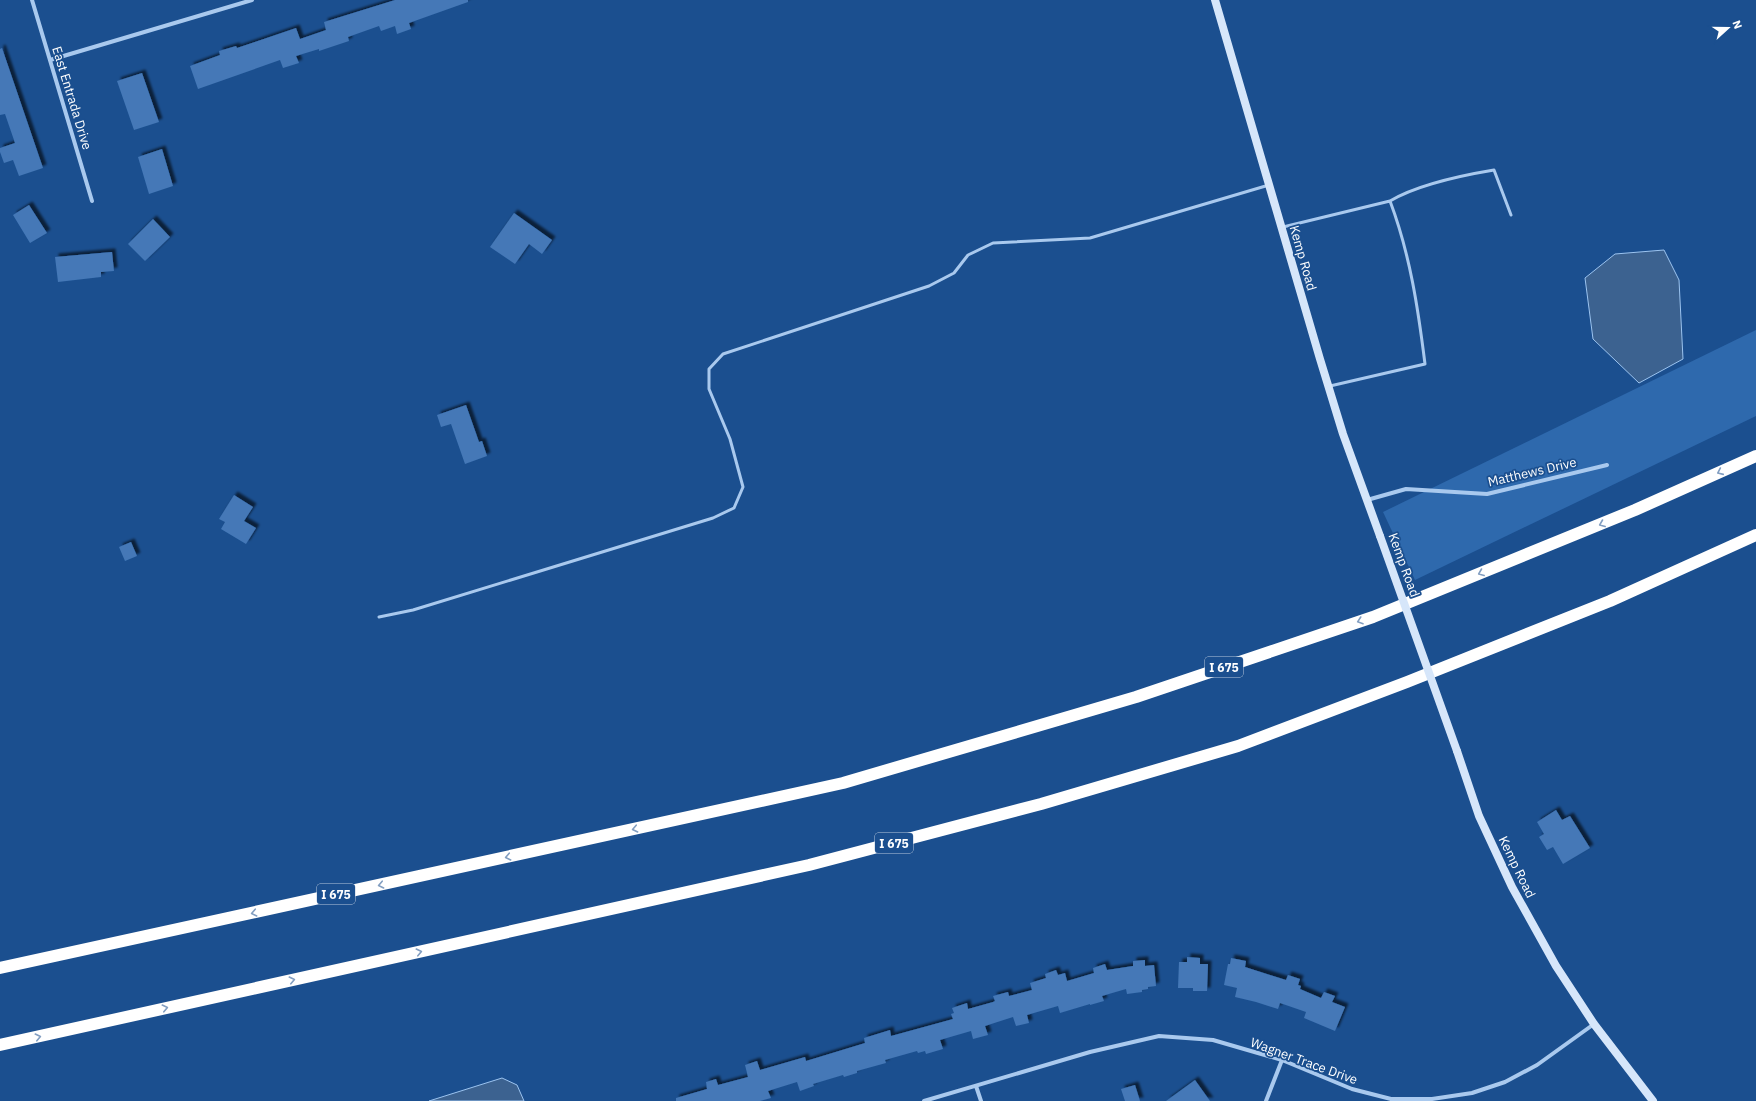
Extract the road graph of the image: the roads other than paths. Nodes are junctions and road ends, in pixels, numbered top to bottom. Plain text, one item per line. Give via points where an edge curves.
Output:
1 (32, 0) edge
2 (252, 0) edge
3 (1215, 0) edge
4 (50, 60) junction
5 (1269, 185) junction
6 (92, 201) dead end
7 (1390, 201) junction
8 (1511, 215) dead end
9 (1281, 228) junction
10 (1329, 387) junction
11 (1756, 456) edge
12 (1607, 465) dead end
13 (1367, 500) junction
14 (1756, 534) edge
15 (379, 617) dead end
16 (0, 968) edge
17 (1594, 1024) junction
18 (0, 1045) edge
19 (1282, 1060) junction
20 (976, 1086) junction
21 (924, 1101) edge
22 (981, 1101) edge
23 (1266, 1101) edge
24 (1653, 1101) edge

1 - 4 street, East Entrada Drive
2 - 4 street
3 - 5 main road, Kemp Road
4 - 6 street, East Entrada Drive
5 - 9 main road, Kemp Road
5 - 15 lane via 1090,238 993,243 968,255 954,273 929,286 723,354 709,369 709,389 730,439 743,487 734,508 706,520 412,610
7 - 8 lane via 1402,194 1494,170
7 - 9 lane
7 - 10 lane via 1402,233 1419,316 1425,364
9 - 10 main road, Kemp Road
10 - 13 main road, Kemp Road
11 -> 16 highway, I 675 via 1635,510 1373,617 1113,704 843,783
12 - 13 street, Matthews Drive via 1487,494 1406,489
13 - 17 main road, Kemp Road, bridge via 1479,816 1512,887 1556,966
18 -> 14 highway, I 675 via 809,865 1041,804 1238,746 1400,685 1610,601
17 - 19 street, Wagner Trace Drive via 1537,1065 1505,1082 1472,1093 1432,1099 1391,1099 1360,1091
17 - 24 main road, Kemp Road
19 - 20 street, Wagner Trace Drive via 1214,1040 1159,1036 1090,1052
19 - 23 street
20 - 21 street, Wagner Trace Drive
20 - 22 street

